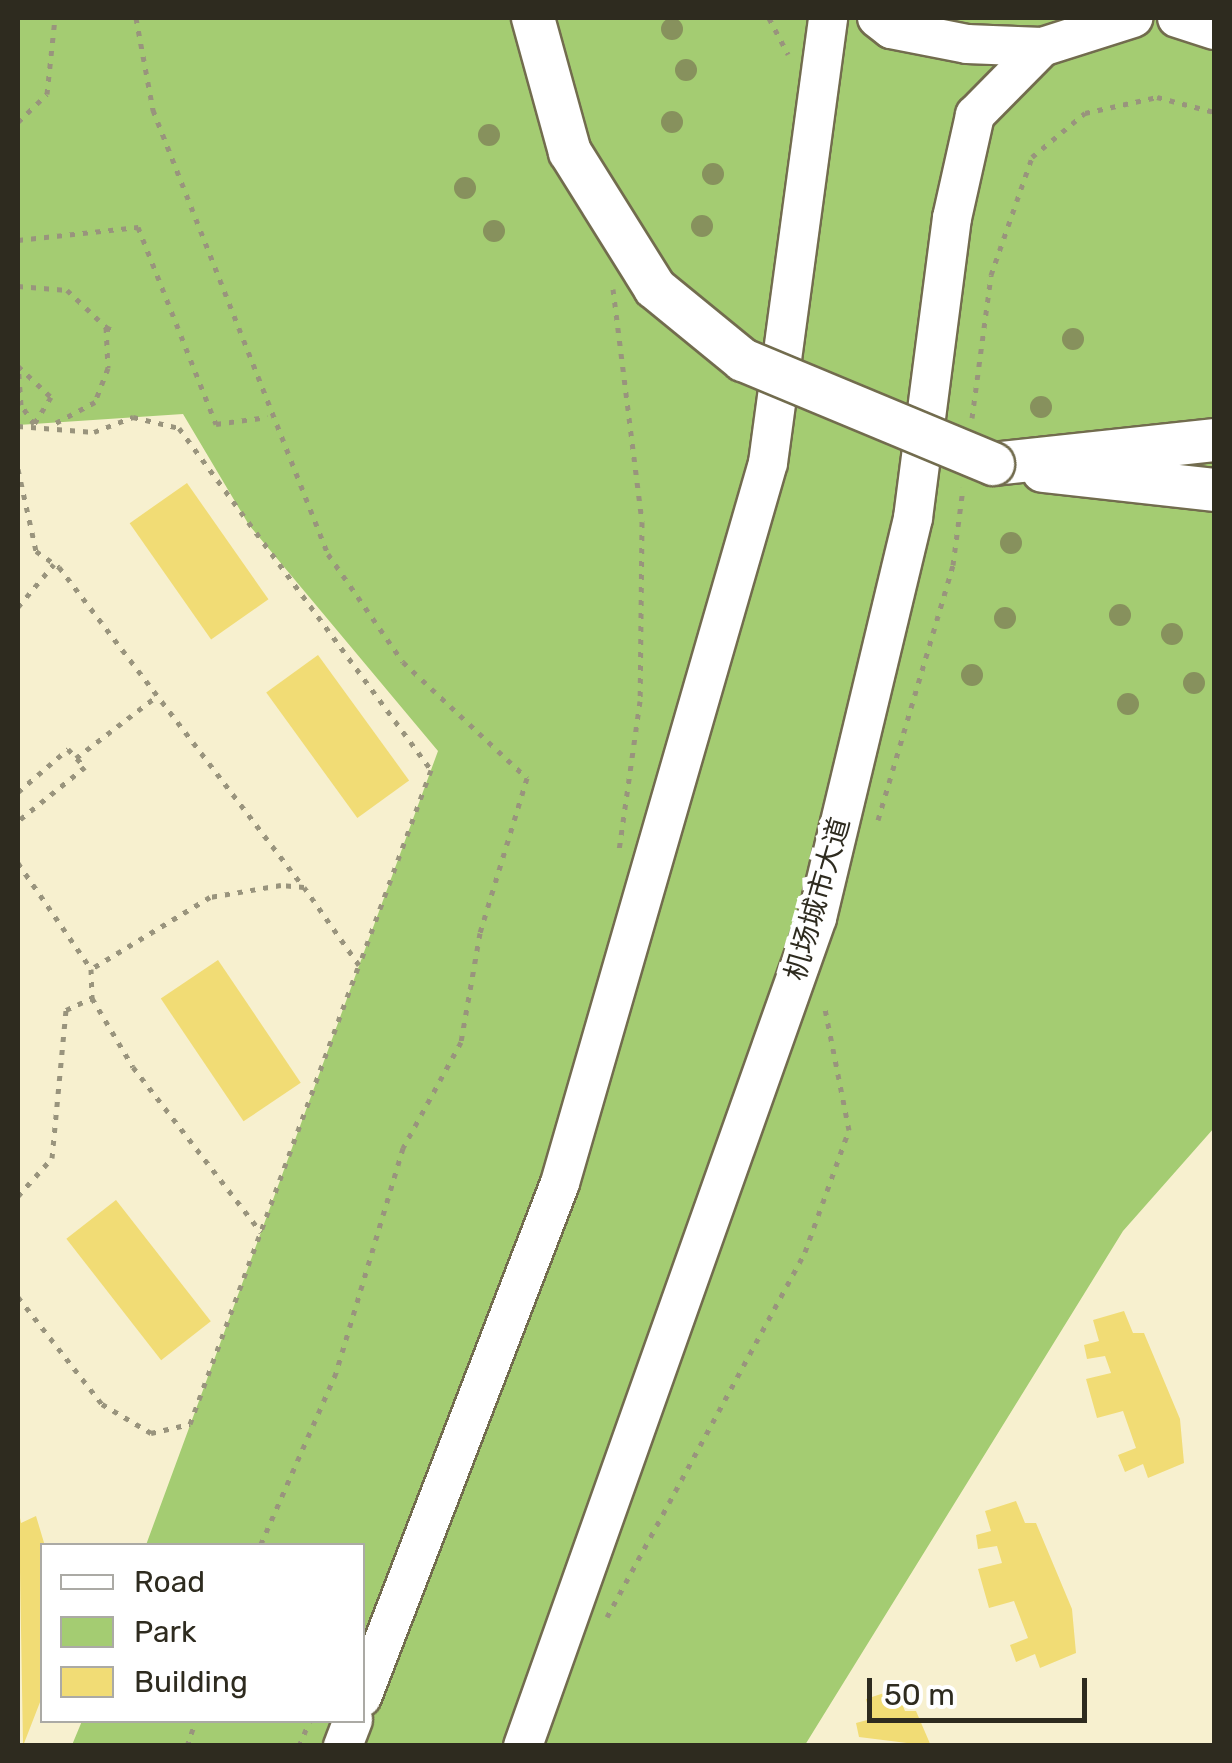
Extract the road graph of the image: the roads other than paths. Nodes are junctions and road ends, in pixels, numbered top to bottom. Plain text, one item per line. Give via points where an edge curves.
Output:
1 (534, 18) edge
2 (828, 18) edge
3 (876, 18) edge
4 (1133, 18) edge
5 (1177, 18) edge
6 (1214, 30) edge
7 (1042, 47) junction
8 (1214, 440) edge
9 (993, 464) junction
10 (1214, 490) edge
11 (365, 1689) edge
12 (523, 1746) edge

1 - 9 highway, bridge via 570,152 655,288 743,360
2 - 11 main road via 768,464 560,1183
3 - 7 main road via 891,29 968,44
4 - 7 main road
5 - 6 main road
7 - 12 main road, 机场城市大道 via 975,114 952,218 913,518 818,918
8 - 9 highway
9 - 10 highway

